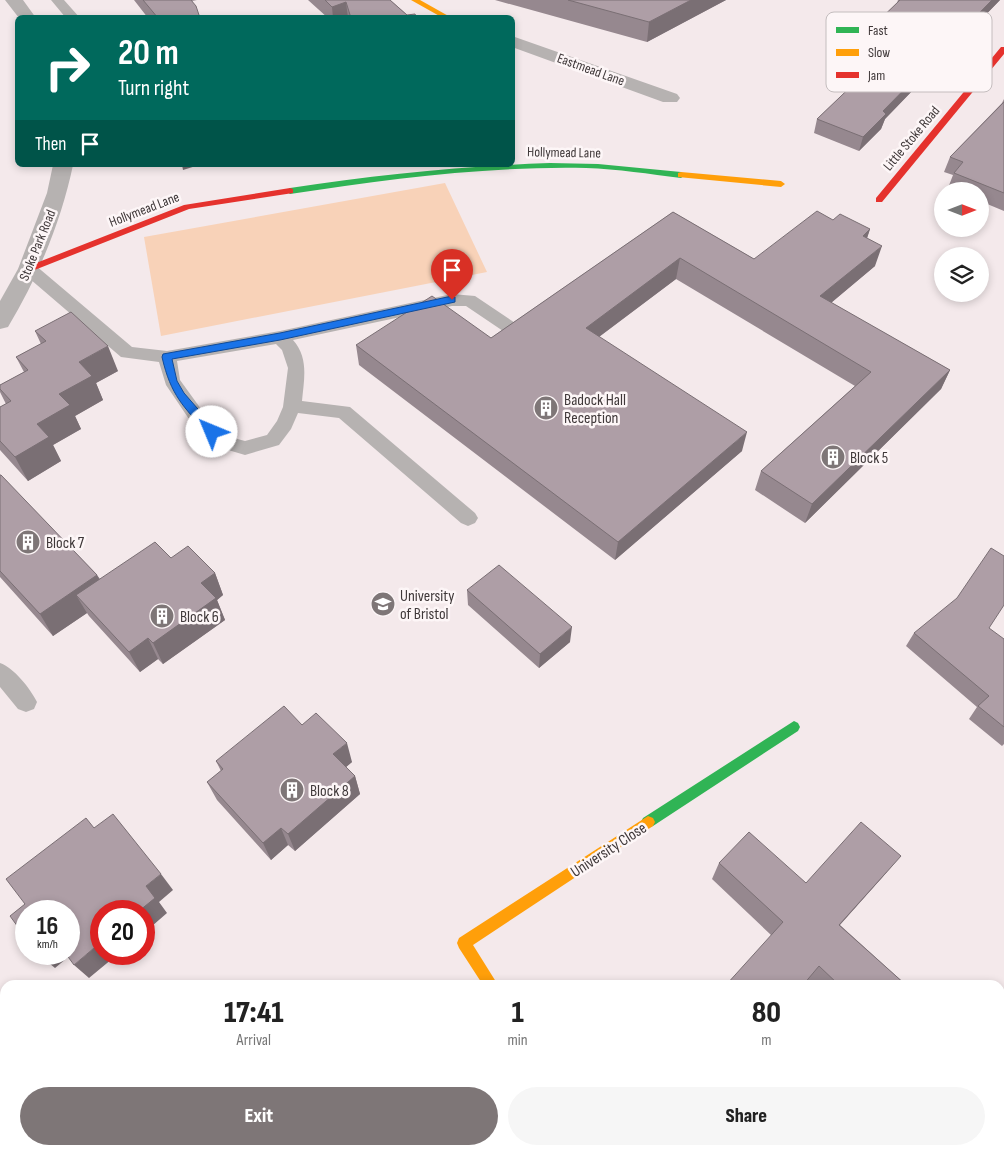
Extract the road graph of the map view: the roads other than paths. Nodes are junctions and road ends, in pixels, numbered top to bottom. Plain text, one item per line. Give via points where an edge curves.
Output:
1 (14, 0) edge
2 (56, 0) edge
3 (417, 0) edge
4 (26, 15) edge
5 (71, 15) edge
6 (444, 15) edge
7 (515, 42) edge
8 (1004, 49) edge
9 (992, 63) edge
10 (968, 92) edge
11 (670, 98) dead end
12 (63, 167) edge
13 (781, 184) dead end
14 (879, 200) dead end
15 (30, 269) junction
16 (0, 320) edge
17 (512, 329) edge
18 (280, 337) junction
19 (166, 357) junction
20 (292, 406) junction
21 (468, 518) dead end
22 (0, 672) edge
23 (26, 702) dead end
24 (794, 727) dead end
25 (488, 980) edge

1 - 4 street
2 - 5 lane
3 - 6 street
7 - 11 street, Eastmead Lane
8 - 9 street, Little Stoke Road
10 - 14 street, Little Stoke Road
12 - 15 street, Stoke Park Road via 57,193
13 - 15 street, Hollymead Lane via 588,166 528,166 391,178 187,208
15 - 16 street, Stoke Park Road
15 - 19 lane via 128,353
17 - 18 lane via 469,300 452,300
18 - 19 lane
18 - 20 lane via 290,348 297,368
19 - 20 lane via 172,381 181,396 224,442 245,448 272,440 285,424
20 - 21 lane via 344,412
22 - 23 lane
24 - 25 street, University Close via 464,943

